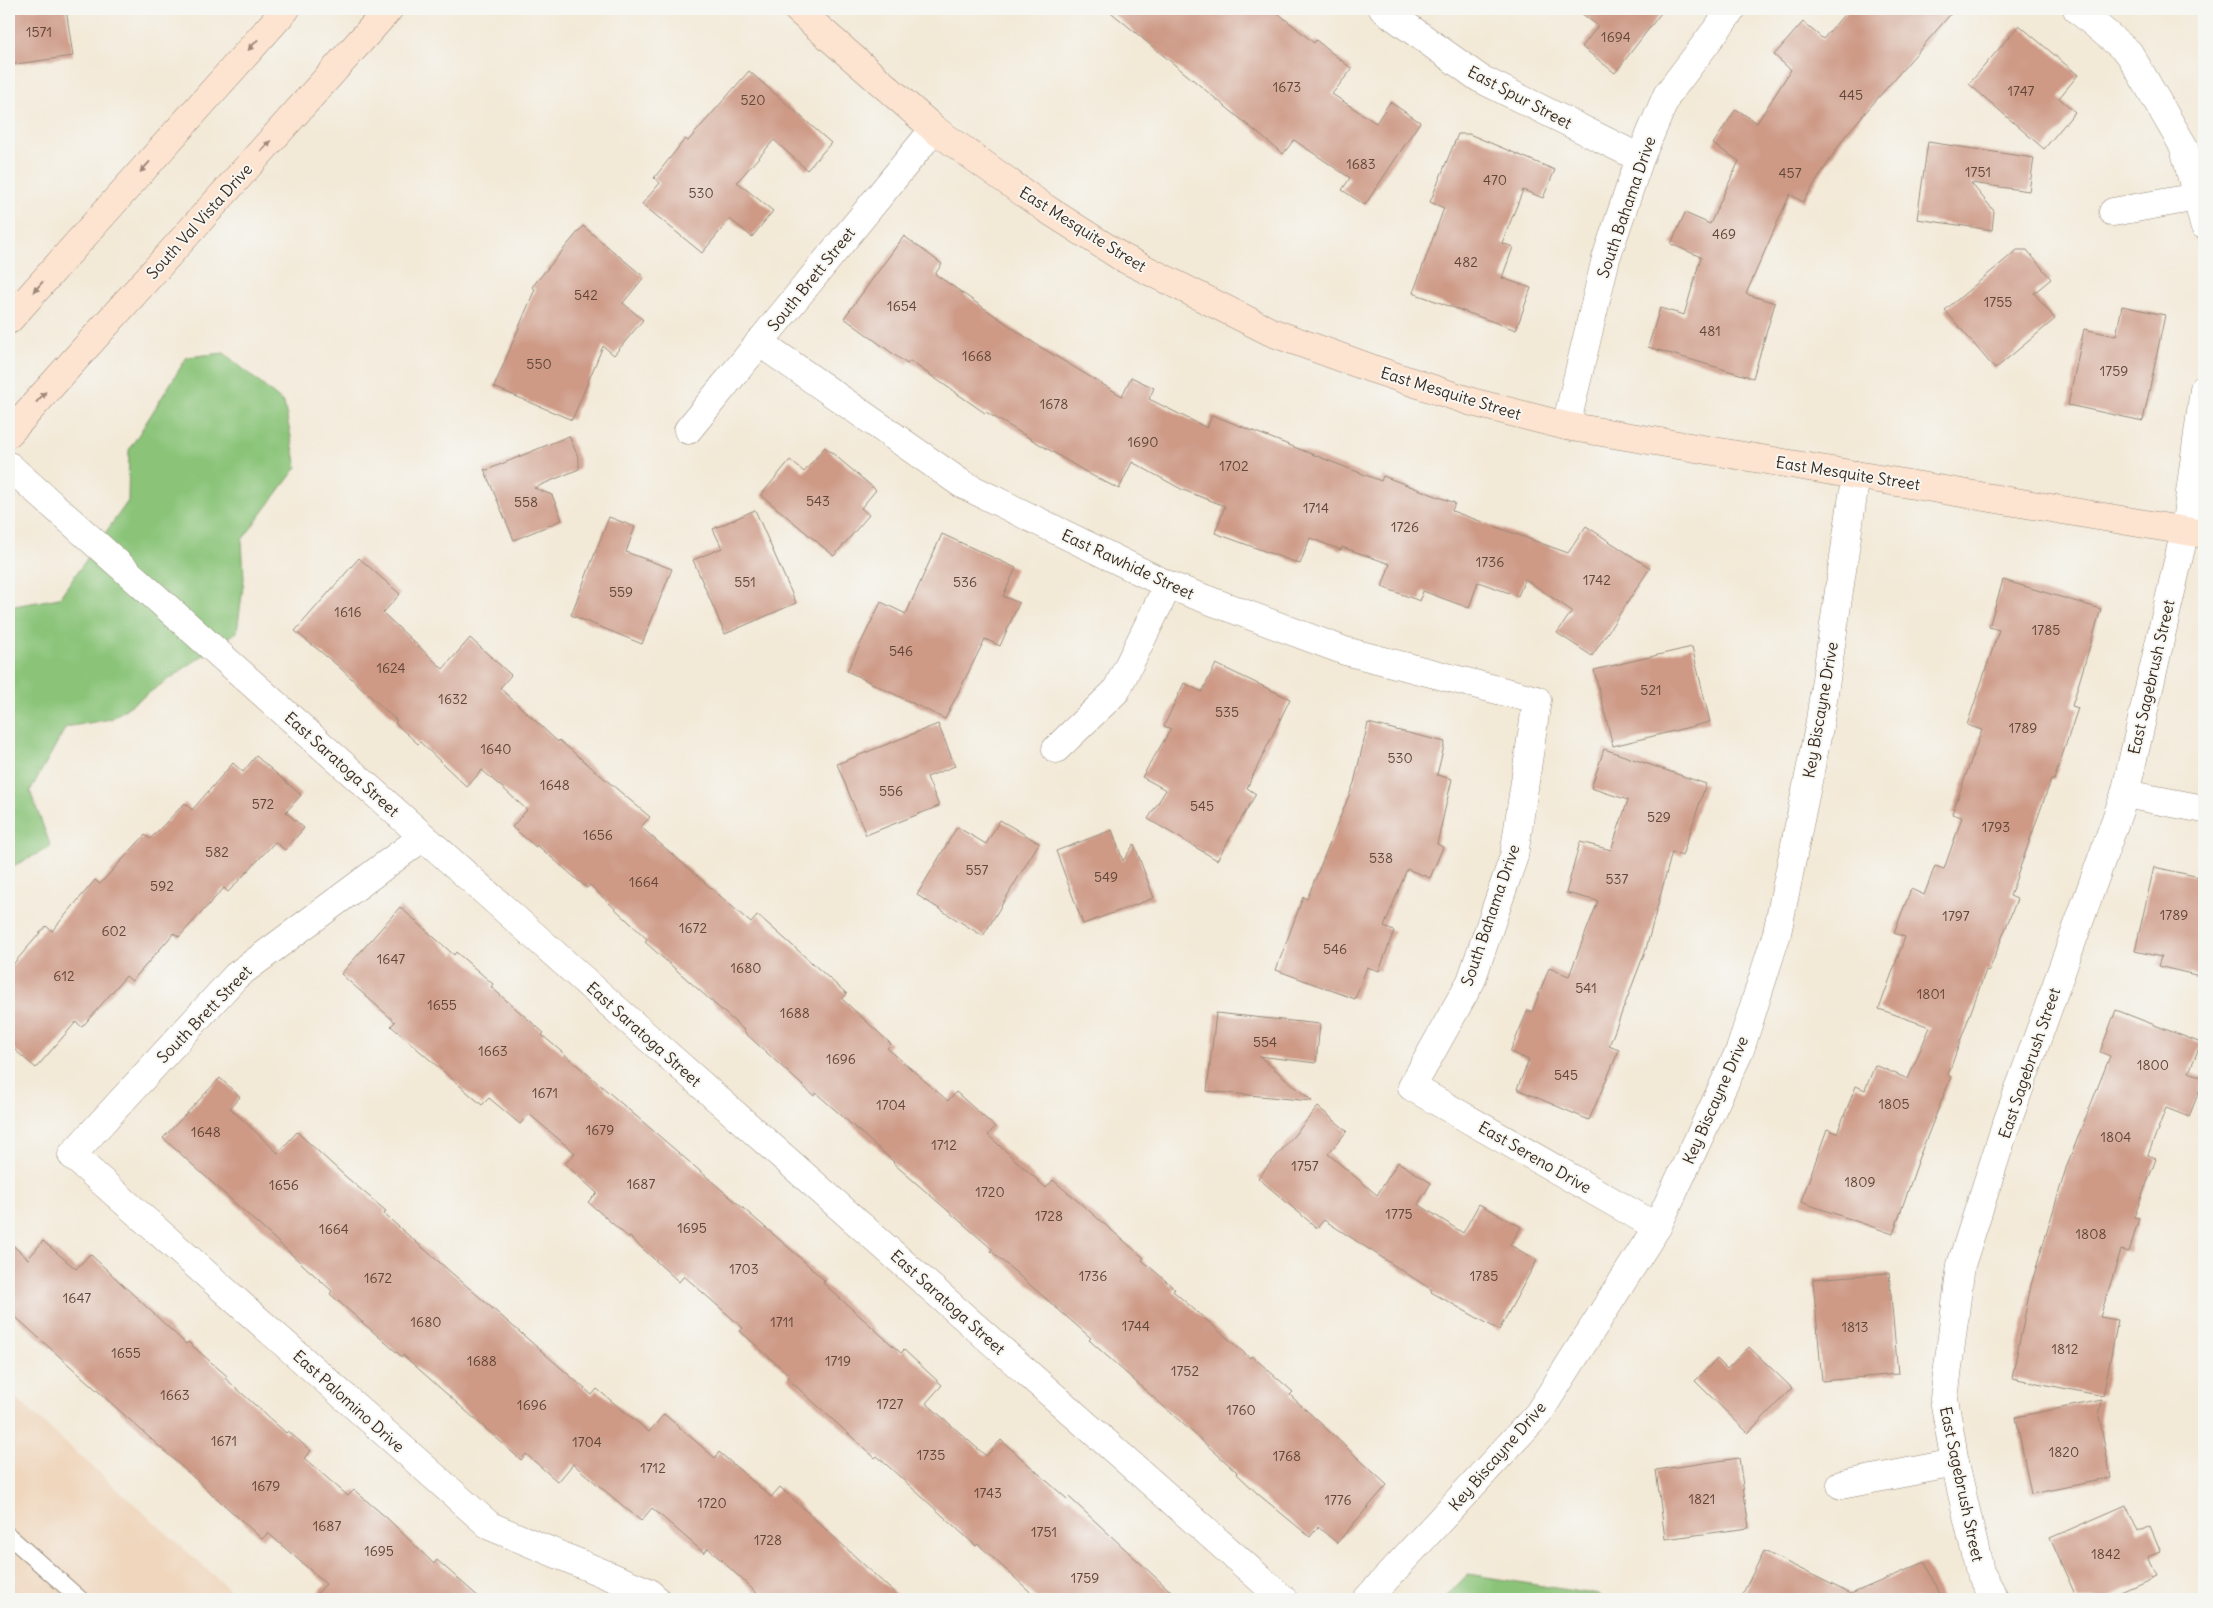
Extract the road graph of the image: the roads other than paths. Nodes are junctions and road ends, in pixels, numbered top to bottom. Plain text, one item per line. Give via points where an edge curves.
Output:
1 (286, 9) edge
2 (389, 9) edge
3 (797, 9) edge
4 (1383, 9) edge
5 (1732, 9) edge
6 (2077, 9) edge
7 (934, 128) junction
8 (1640, 158) junction
9 (2197, 197) junction
10 (2113, 212) dead end
11 (2204, 224) edge
12 (9, 320) edge
13 (759, 342) junction
14 (2204, 389) edge
15 (1566, 426) junction
16 (688, 430) dead end
17 (9, 433) edge
18 (9, 466) edge
19 (1856, 475) junction
20 (2194, 532) edge
21 (1168, 586) junction
22 (1537, 700) joint
23 (1056, 749) dead end
24 (2125, 794) junction
25 (2204, 809) edge
26 (423, 837) junction
27 (1412, 1087) joint
28 (72, 1155) joint
29 (1657, 1227) junction
30 (1955, 1463) junction
31 (1841, 1485) dead end
32 (9, 1536) edge
33 (80, 1599) edge
34 (656, 1599) edge
35 (1283, 1599) edge
36 (1367, 1599) edge
37 (1995, 1599) edge

1 -> 12 street
17 -> 2 street, South Val Vista Drive
3 - 7 street, East Mesquite Street
4 - 8 street, East Spur Street via 1479,78
5 - 8 street, South Bahama Drive via 1667,95
6 - 9 street via 2129,53 2184,147
7 - 13 street, South Brett Street
7 - 15 street, East Mesquite Street via 1045,208 1123,258 1271,332 1472,402
8 - 15 street, South Bahama Drive via 1606,258
9 - 10 street
9 - 11 street
13 - 16 street, South Brett Street
13 - 21 street, East Rawhide Street via 962,484
14 - 20 street, East Sagebrush Street
15 - 19 street, East Mesquite Street
18 - 26 street, East Saratoga Street
19 - 20 street, East Mesquite Street
19 - 29 street, Key Biscayne Drive via 1819,727 1777,933 1740,1050
20 - 24 street, East Sagebrush Street
21 - 22 street, East Rawhide Street via 1345,651
21 - 23 street via 1116,691
22 - 27 street, South Bahama Drive via 1514,856 1470,981
24 - 25 street
24 - 30 street, East Sagebrush Street via 2008,1122 1962,1265 1944,1399
26 - 28 street, South Brett Street via 236,976
26 - 35 street, East Saratoga Street
27 - 29 street, East Sereno Drive
28 - 34 street, East Palomino Drive via 490,1526 648,1592
29 - 36 street, Key Biscayne Drive via 1538,1414
30 - 31 street
30 - 37 street, East Sagebrush Street via 1980,1572
32 - 33 lane

